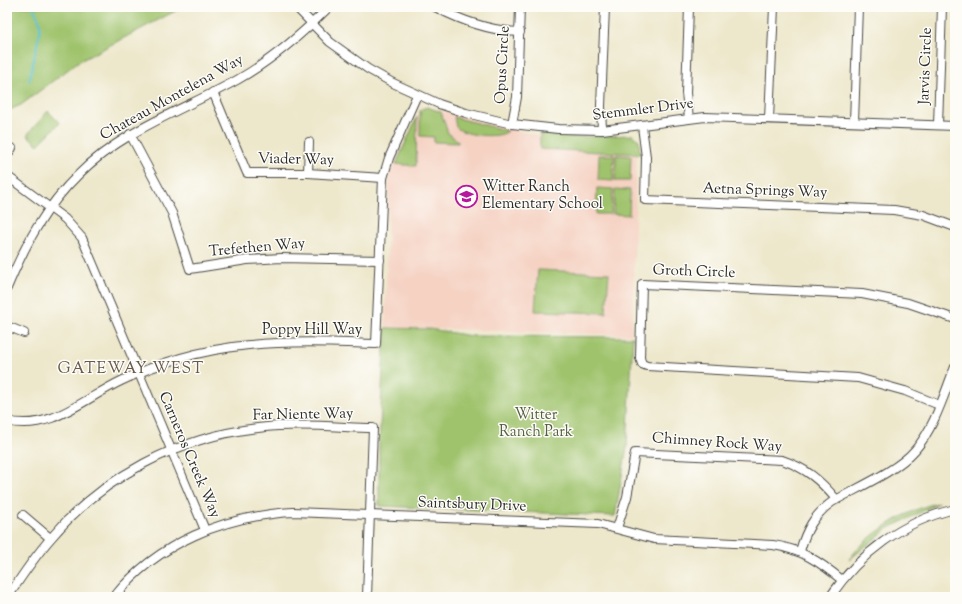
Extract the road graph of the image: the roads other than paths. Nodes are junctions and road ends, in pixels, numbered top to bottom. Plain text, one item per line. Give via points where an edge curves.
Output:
1 (296, 7) edge
2 (329, 7) edge
3 (435, 7) edge
4 (520, 7) edge
5 (605, 7) edge
6 (689, 7) edge
7 (774, 7) edge
8 (858, 7) edge
9 (942, 7) edge
10 (312, 24) junction
11 (520, 32) junction
12 (213, 92) junction
13 (417, 95) junction
14 (689, 118) junction
15 (769, 119) junction
16 (854, 122) junction
17 (512, 124) junction
18 (938, 125) junction
19 (642, 126) junction
20 (955, 126) edge
21 (602, 130) junction
22 (130, 134) junction
23 (309, 142) dead end
24 (308, 173) junction
25 (7, 176) edge
26 (383, 178) junction
27 (49, 207) junction
28 (955, 227) edge
29 (380, 260) junction
30 (7, 288) edge
31 (955, 319) edge
32 (7, 326) edge
33 (24, 333) dead end
34 (955, 367) edge
35 (139, 373) junction
36 (939, 405) junction
37 (7, 421) edge
38 (172, 451) junction
39 (836, 499) junction
40 (955, 509) edge
41 (23, 515) dead end
42 (370, 515) junction
43 (617, 528) junction
44 (205, 530) junction
45 (50, 538) junction
46 (800, 551) junction
47 (842, 580) junction
48 (8, 597) edge
49 (114, 597) edge
50 (367, 597) edge
51 (830, 597) edge

1 - 10 street, Stemmler Drive
2 - 10 street
3 - 11 street via 494,30
4 - 11 street, Opus Circle
5 - 21 street
6 - 14 street via 686,93
7 - 15 street
8 - 16 street
9 - 18 street, Jarvis Circle
10 - 12 street, Chateau Montelena Way via 262,64
10 - 13 street, Stemmler Drive via 343,52 368,69
11 - 17 street, Opus Circle via 517,97
12 - 22 street, Chateau Montelena Way
12 - 24 street, Viader Way via 247,173
13 - 17 street, Stemmler Drive via 466,113
13 - 26 street, Poppy Hill Way via 389,158
14 - 15 street, Stemmler Drive via 705,116
14 - 19 street, Stemmler Drive
15 - 16 street, Stemmler Drive
16 - 18 street, Stemmler Drive
17 - 21 street, Stemmler Drive
18 - 20 street, Stemmler Drive
19 - 21 street, Stemmler Drive
19 - 28 street, Aetna Springs Way via 646,157 645,200 894,210 923,215
22 - 27 street, Chateau Montelena Way via 84,169
22 - 29 street, Trefethen Way via 172,213 190,269 247,260 281,258
23 - 24 street
24 - 26 street, Viader Way
25 - 27 street, Carneros Creek Way
26 - 29 street, Poppy Hill Way
27 - 30 street, Chateau Montelena Way via 32,233
27 - 35 street, Carneros Creek Way via 75,228 87,248
29 - 35 street, Poppy Hill Way via 376,344 307,341 250,344 194,354
31 - 36 street, Groth Circle via 908,303 862,294 642,284 642,364 858,378 905,391
32 - 33 street
34 - 36 street
35 - 37 street, Poppy Hill Way via 53,418 30,423
35 - 38 street, Carneros Creek Way
36 - 39 street via 922,441 908,457
38 - 42 street, Far Niente Way via 214,436 258,428 304,425 373,428
38 - 44 street, Carneros Creek Way
38 - 45 street, Far Niente Way via 146,462 107,486
39 - 43 street, Chimney Rock Way via 812,474 782,460 635,453 627,497
39 - 46 street via 822,509 809,525
40 - 47 street via 928,517 896,533 868,554
41 - 45 street
42 - 43 street, Saintsbury Drive via 598,524
42 - 44 street, Saintsbury Drive via 293,512 268,514 244,518
42 - 50 street, Far Niente Way
43 - 46 street, Saintsbury Drive via 654,539 773,545
44 - 49 street, Saintsbury Drive via 150,562
45 - 48 street, Far Niente Way
46 - 47 street, Saintsbury Drive via 820,562
47 - 51 street

